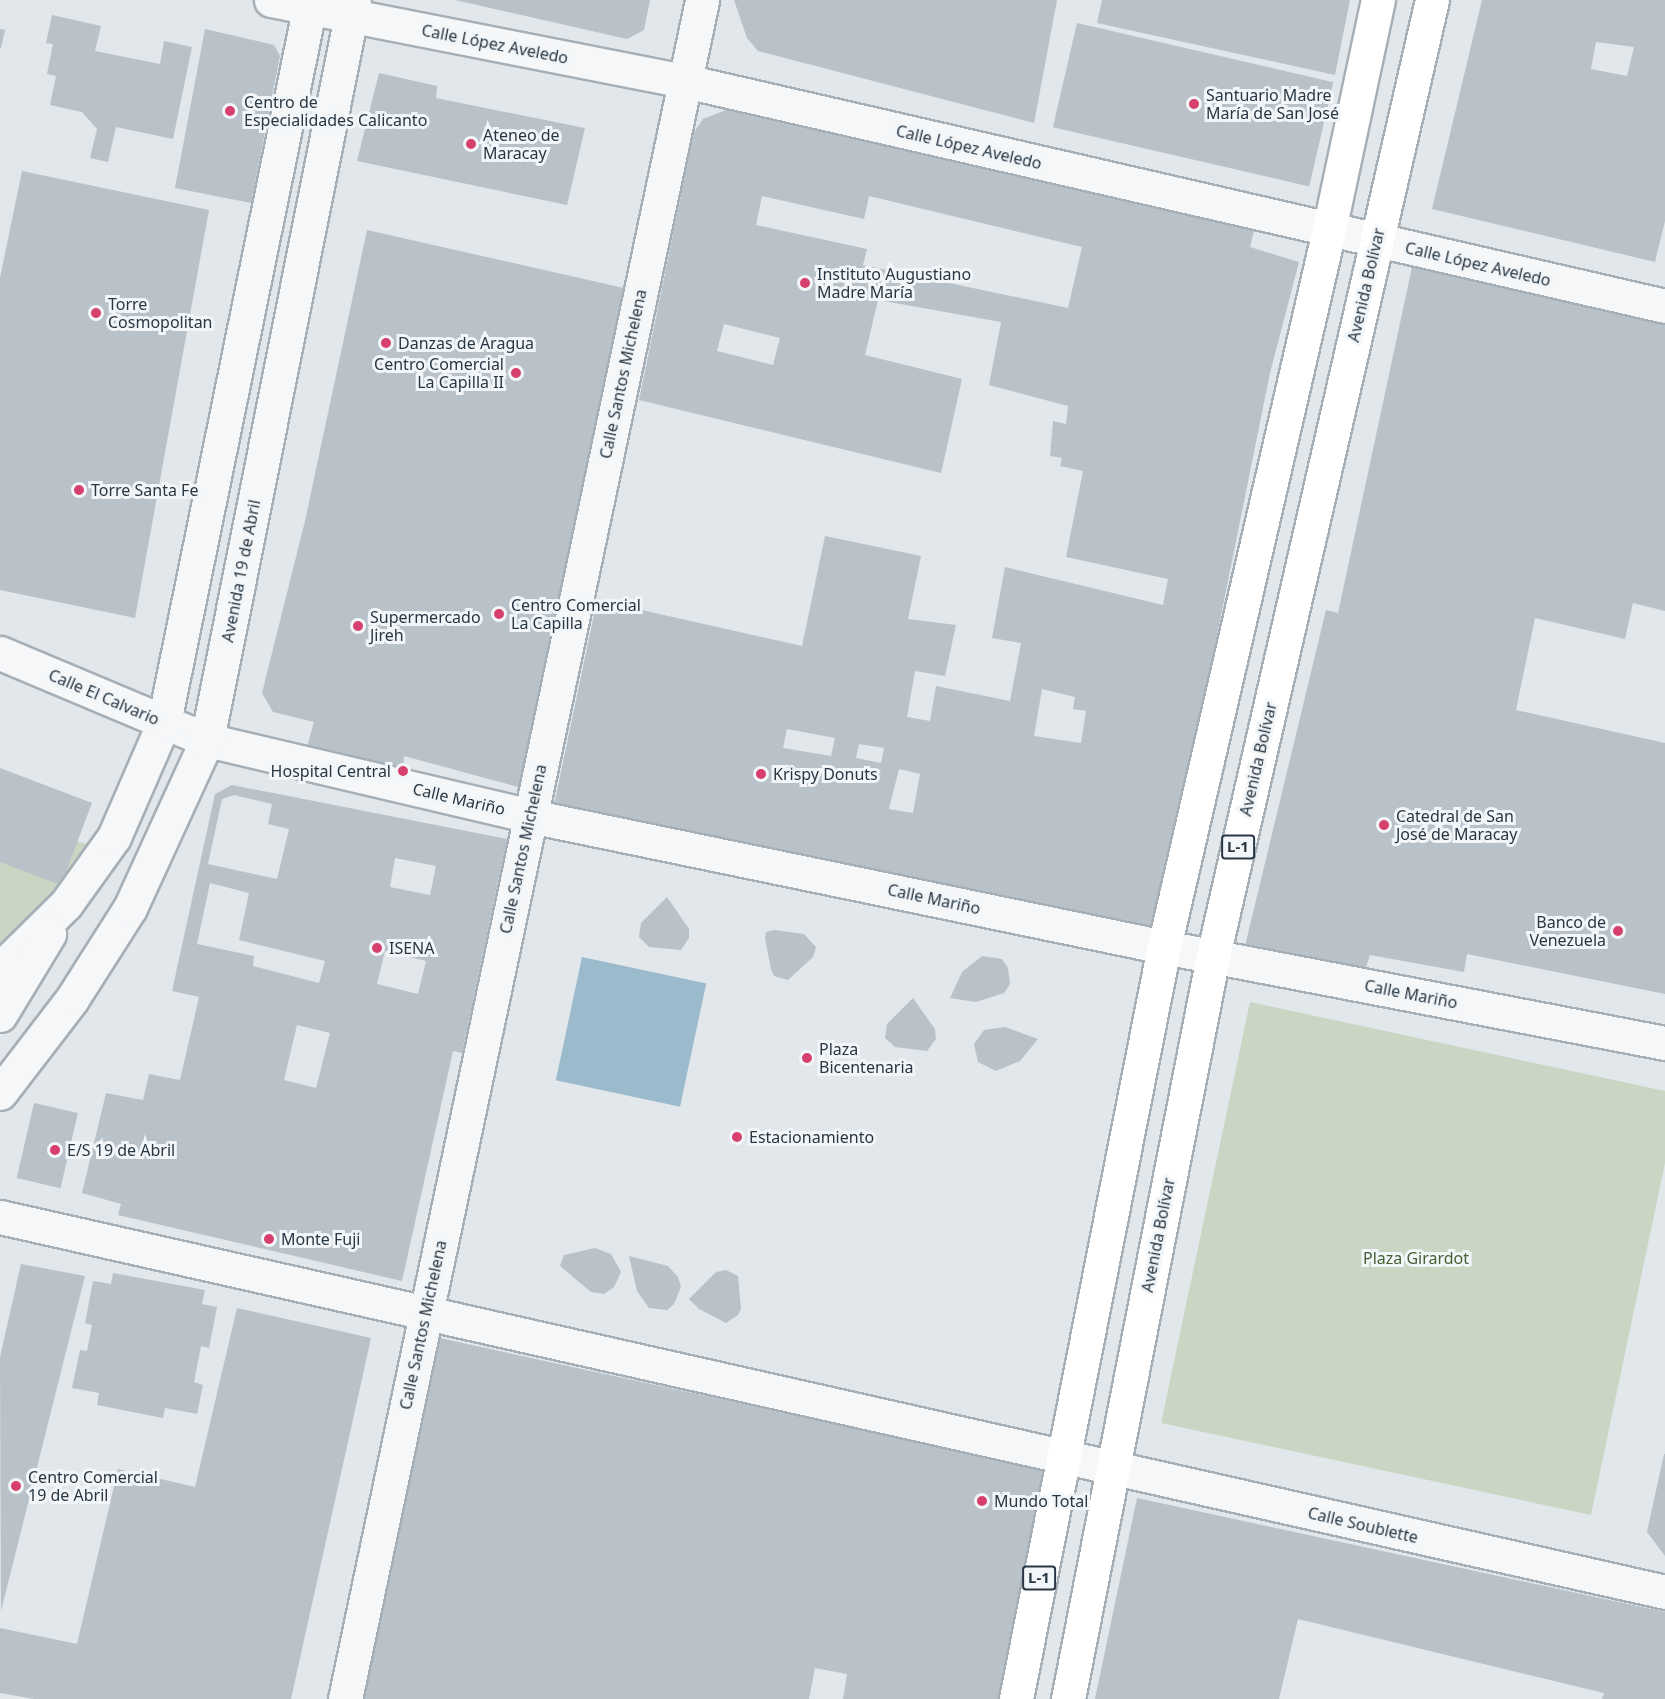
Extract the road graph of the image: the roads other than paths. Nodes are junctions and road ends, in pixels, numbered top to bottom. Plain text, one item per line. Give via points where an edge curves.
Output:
1 (271, 0) edge
2 (702, 0) edge
3 (1378, 0) edge
4 (1432, 0) edge
5 (310, 4) edge
6 (353, 8) edge
7 (685, 81) junction
8 (1329, 230) junction
9 (1376, 241) junction
10 (1665, 306) edge
11 (0, 653) edge
12 (164, 722) junction
13 (207, 740) junction
14 (530, 816) junction
15 (66, 904) junction
16 (1164, 946) junction
17 (1213, 956) junction
18 (0, 969) edge
19 (0, 1015) edge
20 (1665, 1043) edge
21 (0, 1093) edge
22 (0, 1217) edge
23 (426, 1313) junction
24 (1062, 1456) junction
25 (1113, 1468) junction
26 (1665, 1592) edge
27 (345, 1699) edge
28 (1016, 1699) edge
29 (1068, 1699) edge

1 - 5 street, Calle López Aveledo
2 - 7 street, Calle Santos Michelena
3 - 8 main road, L-1
4 - 9 main road, Avenida Bolívar / L-1
5 - 6 street, Calle López Aveledo
5 - 12 street
6 - 7 street, Calle López Aveledo
6 - 13 street, Avenida 19 de Abril
7 - 8 street, Calle López Aveledo
7 - 14 street, Calle Santos Michelena
8 - 9 street, Calle López Aveledo
8 - 16 main road, L-1
9 - 10 street, Calle López Aveledo
9 - 17 main road, Avenida Bolívar / L-1
11 - 12 street, Calle El Calvario
12 - 13 street, Calle El Calvario
12 - 15 street via 114,837
13 - 14 street, Calle Mariño
13 - 21 street, Avenida 19 de Abril via 130,908 72,999
14 - 16 street, Calle Mariño
14 - 23 street, Calle Santos Michelena
15 - 18 street
15 - 19 street via 20,988
16 - 17 street, Calle Mariño
16 - 24 main road, L-1
17 - 20 street, Calle Mariño
17 - 25 main road, Avenida Bolívar / L-1
22 - 23 street, Calle Soublette
23 - 24 street, Calle Soublette
23 - 27 street, Calle Santos Michelena
24 - 25 street, Calle Soublette
24 - 28 main road, L-1
25 - 26 street, Calle Soublette
25 - 29 main road, Avenida Bolívar / L-1

